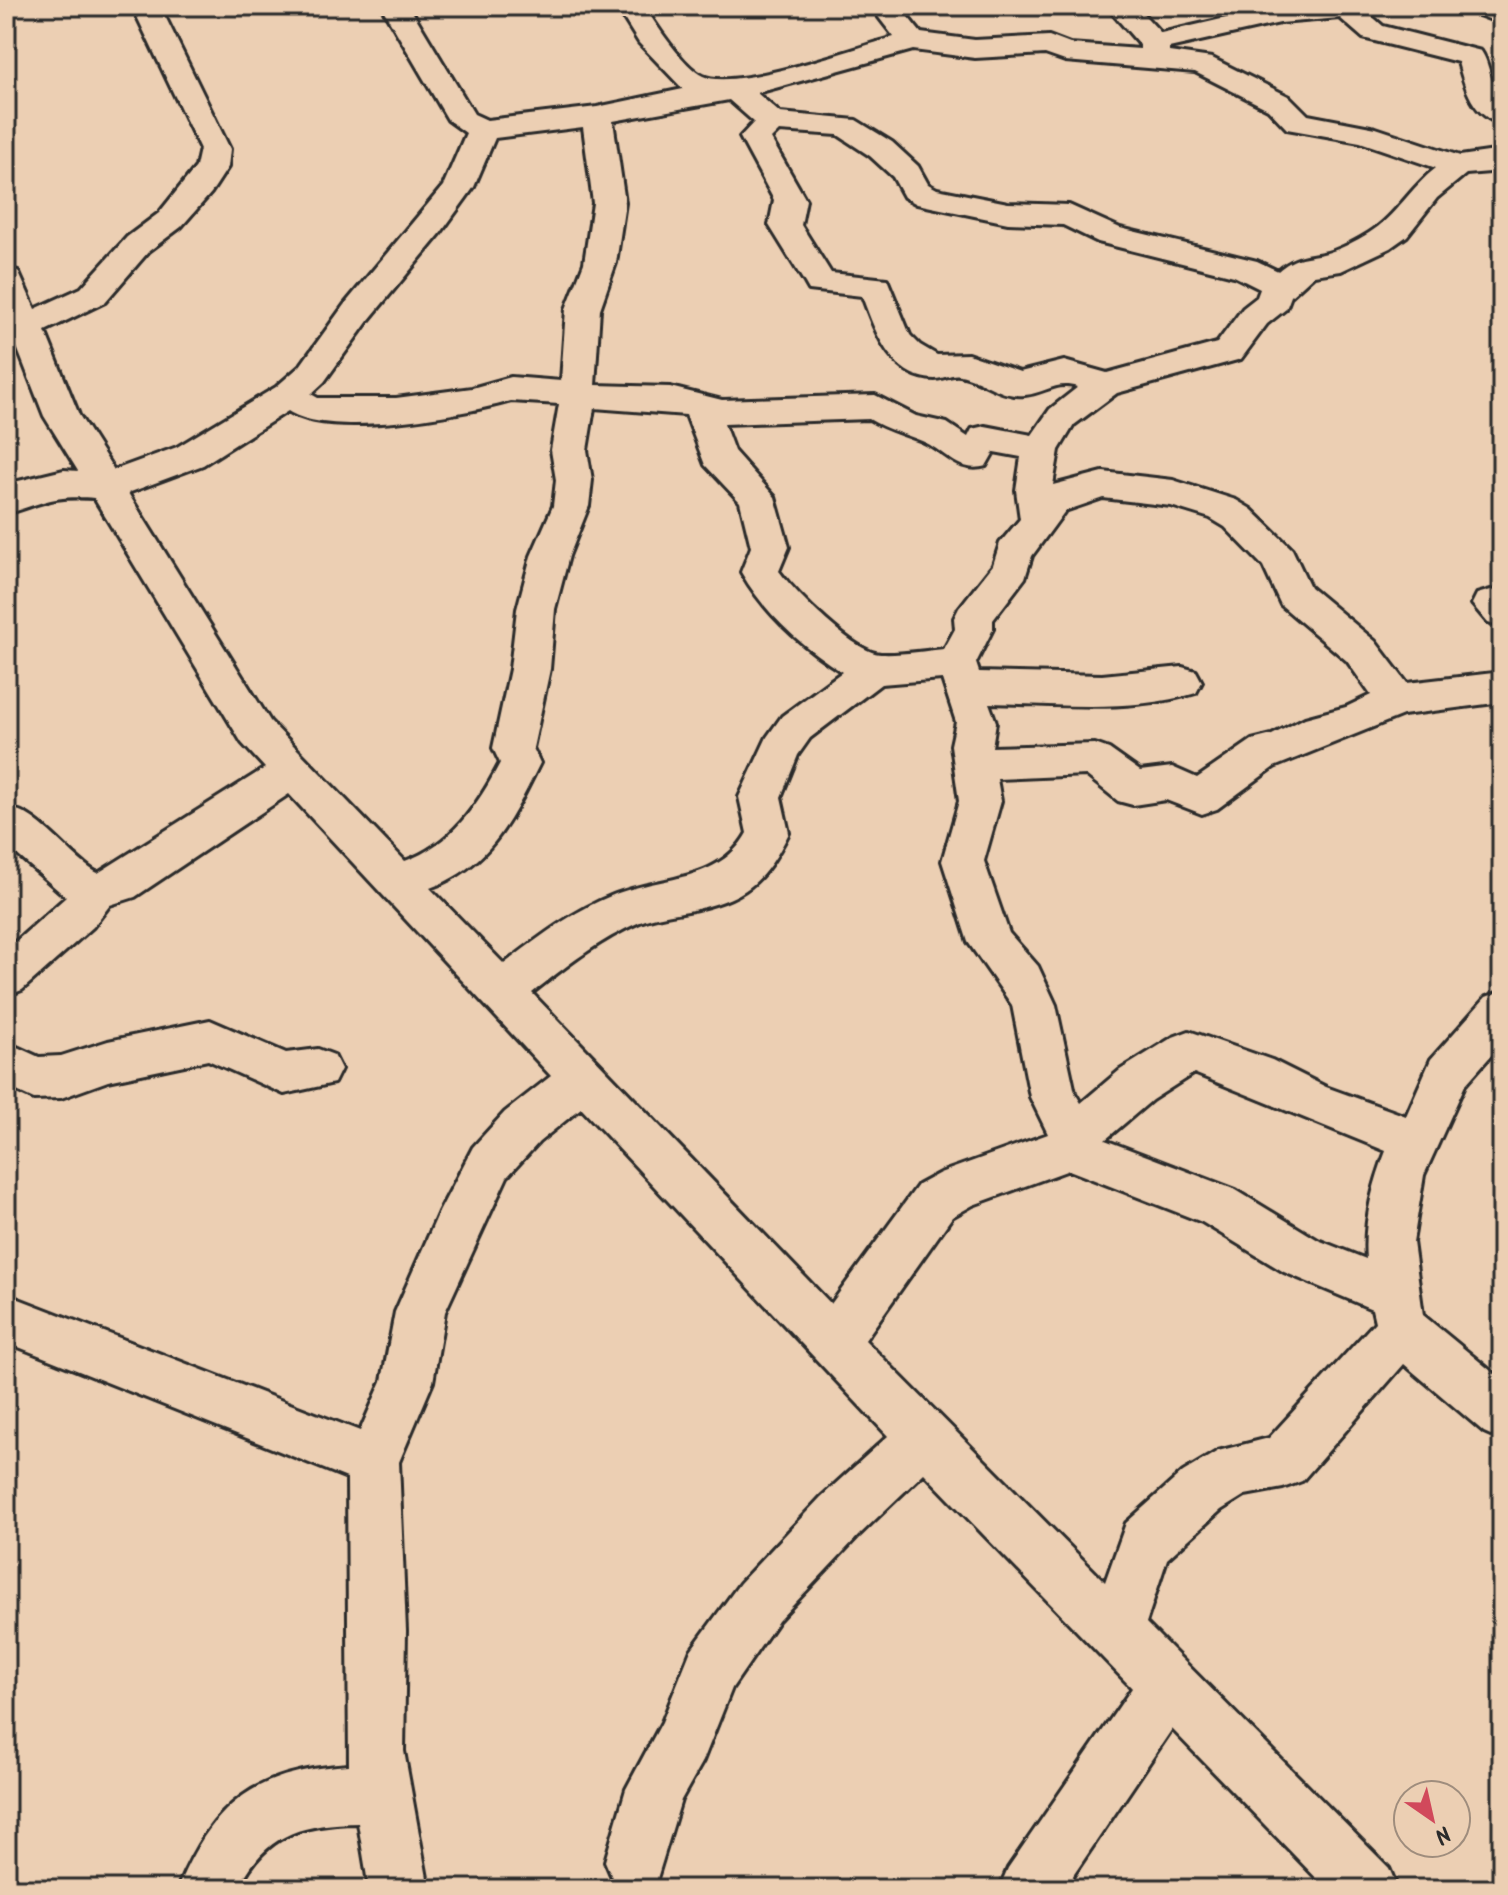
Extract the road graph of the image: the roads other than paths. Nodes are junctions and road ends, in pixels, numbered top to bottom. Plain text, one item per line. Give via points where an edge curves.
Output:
1 (146, 6) edge
2 (395, 6) edge
3 (630, 6) edge
4 (884, 6) edge
5 (1120, 6) edge
6 (1481, 6) edge
7 (1347, 7) edge
8 (1502, 15) edge
9 (912, 41) junction
10 (1155, 51) junction
11 (735, 90) junction
12 (1502, 115) edge
13 (597, 116) junction
14 (772, 122) junction
15 (483, 130) junction
16 (1502, 159) edge
17 (1458, 165) junction
18 (6, 278) edge
19 (1283, 287) junction
20 (28, 326) junction
21 (1105, 385) junction
22 (575, 392) junction
23 (288, 395) junction
24 (700, 406) junction
25 (1041, 449) junction
26 (108, 486) junction
27 (6, 501) edge
28 (1039, 521) junction
29 (872, 670) junction
30 (961, 675) junction
31 (1182, 682) dead end
32 (1502, 687) edge
33 (1397, 700) junction
34 (975, 764) junction
35 (292, 771) junction
36 (6, 827) edge
37 (396, 882) junction
38 (95, 892) junction
39 (6, 977) edge
40 (503, 990) junction
41 (1502, 1011) edge
42 (6, 1062) edge
43 (318, 1069) dead end
44 (582, 1079) junction
45 (1414, 1140) junction
46 (1072, 1142) junction
47 (1398, 1312) junction
48 (6, 1318) edge
49 (833, 1343) junction
50 (1502, 1414) edge
51 (926, 1436) junction
52 (373, 1462) junction
53 (1117, 1629) junction
54 (1169, 1684) junction
55 (383, 1794) junction
56 (635, 1861) dead end
57 (207, 1889) edge
58 (399, 1889) edge
59 (1029, 1889) edge
60 (1368, 1889) edge

1 - 20 street via 215,149 212,167 170,220 138,244 93,295
2 - 15 street via 463,120
3 - 11 street via 649,37 693,83
4 - 9 street
5 - 10 street
6 - 8 street
7 - 10 street via 1280,14
7 - 12 street via 1373,32 1471,57 1482,95
9 - 10 street via 975,49 1049,45 1080,54
9 - 11 street
10 - 17 street via 1202,64 1279,103 1298,123 1365,134
11 - 13 street
11 - 14 street
13 - 15 street
13 - 22 street via 609,203 600,263 583,309
14 - 19 street via 845,126 881,149 907,173 915,190 928,197 1008,213 1069,215 1109,235 1245,268
14 - 21 street via 755,137 790,200 785,225 810,271 821,283 875,286 885,326 910,358 936,368 949,361 970,363 996,379 1023,385 1049,374 1077,373
15 - 23 street via 458,187 429,227 312,374
16 - 17 street
17 - 19 street via 1379,241 1329,264 1305,265
18 - 20 street
19 - 21 street via 1229,351
20 - 26 street via 62,416
21 - 25 street via 1062,417
22 - 23 street via 511,389 396,410 311,410
22 - 24 street
22 - 37 street via 571,506 536,609 513,748 520,763 492,818 444,865
23 - 26 street via 190,456
24 - 25 street via 722,412 875,407 905,425 934,432 973,457 985,438
24 - 29 street via 718,456 757,497 770,547 760,572 813,632
25 - 28 street via 1034,481
26 - 27 street via 64,483
26 - 35 street via 256,732
28 - 30 street via 1013,553 1012,568 973,618
28 - 33 street via 1052,502 1066,494 1103,485 1173,493 1223,509 1279,559 1294,595 1361,651
29 - 30 street
29 - 40 street via 796,727 781,748 760,797 768,833 741,874 631,907 595,924
30 - 31 street via 1102,690
30 - 34 street via 976,722 971,745
32 - 33 street
33 - 34 street via 1355,720 1319,729 1278,751 1266,751 1202,797 1172,783 1133,789 1095,760
34 - 46 street via 980,801 963,861 990,942 1022,980 1034,1005 1053,1097
35 - 37 street
35 - 38 street via 120,884
36 - 38 street via 12,825 75,882
37 - 40 street
38 - 39 street via 78,914
40 - 44 street
41 - 45 street via 1447,1073 1425,1128
42 - 43 street via 34,1078 61,1077 108,1061 210,1040 284,1074
44 - 49 street
44 - 52 street via 522,1127 490,1162 420,1312 407,1382
45 - 46 street via 1189,1051 1136,1085
45 - 47 street via 1400,1175 1389,1242
46 - 47 street via 1219,1206
46 - 49 street via 935,1201
47 - 50 street
47 - 53 street via 1283,1462 1237,1470 1202,1491 1145,1542
48 - 52 street
49 - 51 street
51 - 53 street
51 - 56 street via 759,1602 711,1670 683,1741 655,1789
52 - 55 street via 375,1751
53 - 54 street
54 - 59 street
54 - 60 street
55 - 57 street via 333,1794 266,1810 218,1864
55 - 58 street

